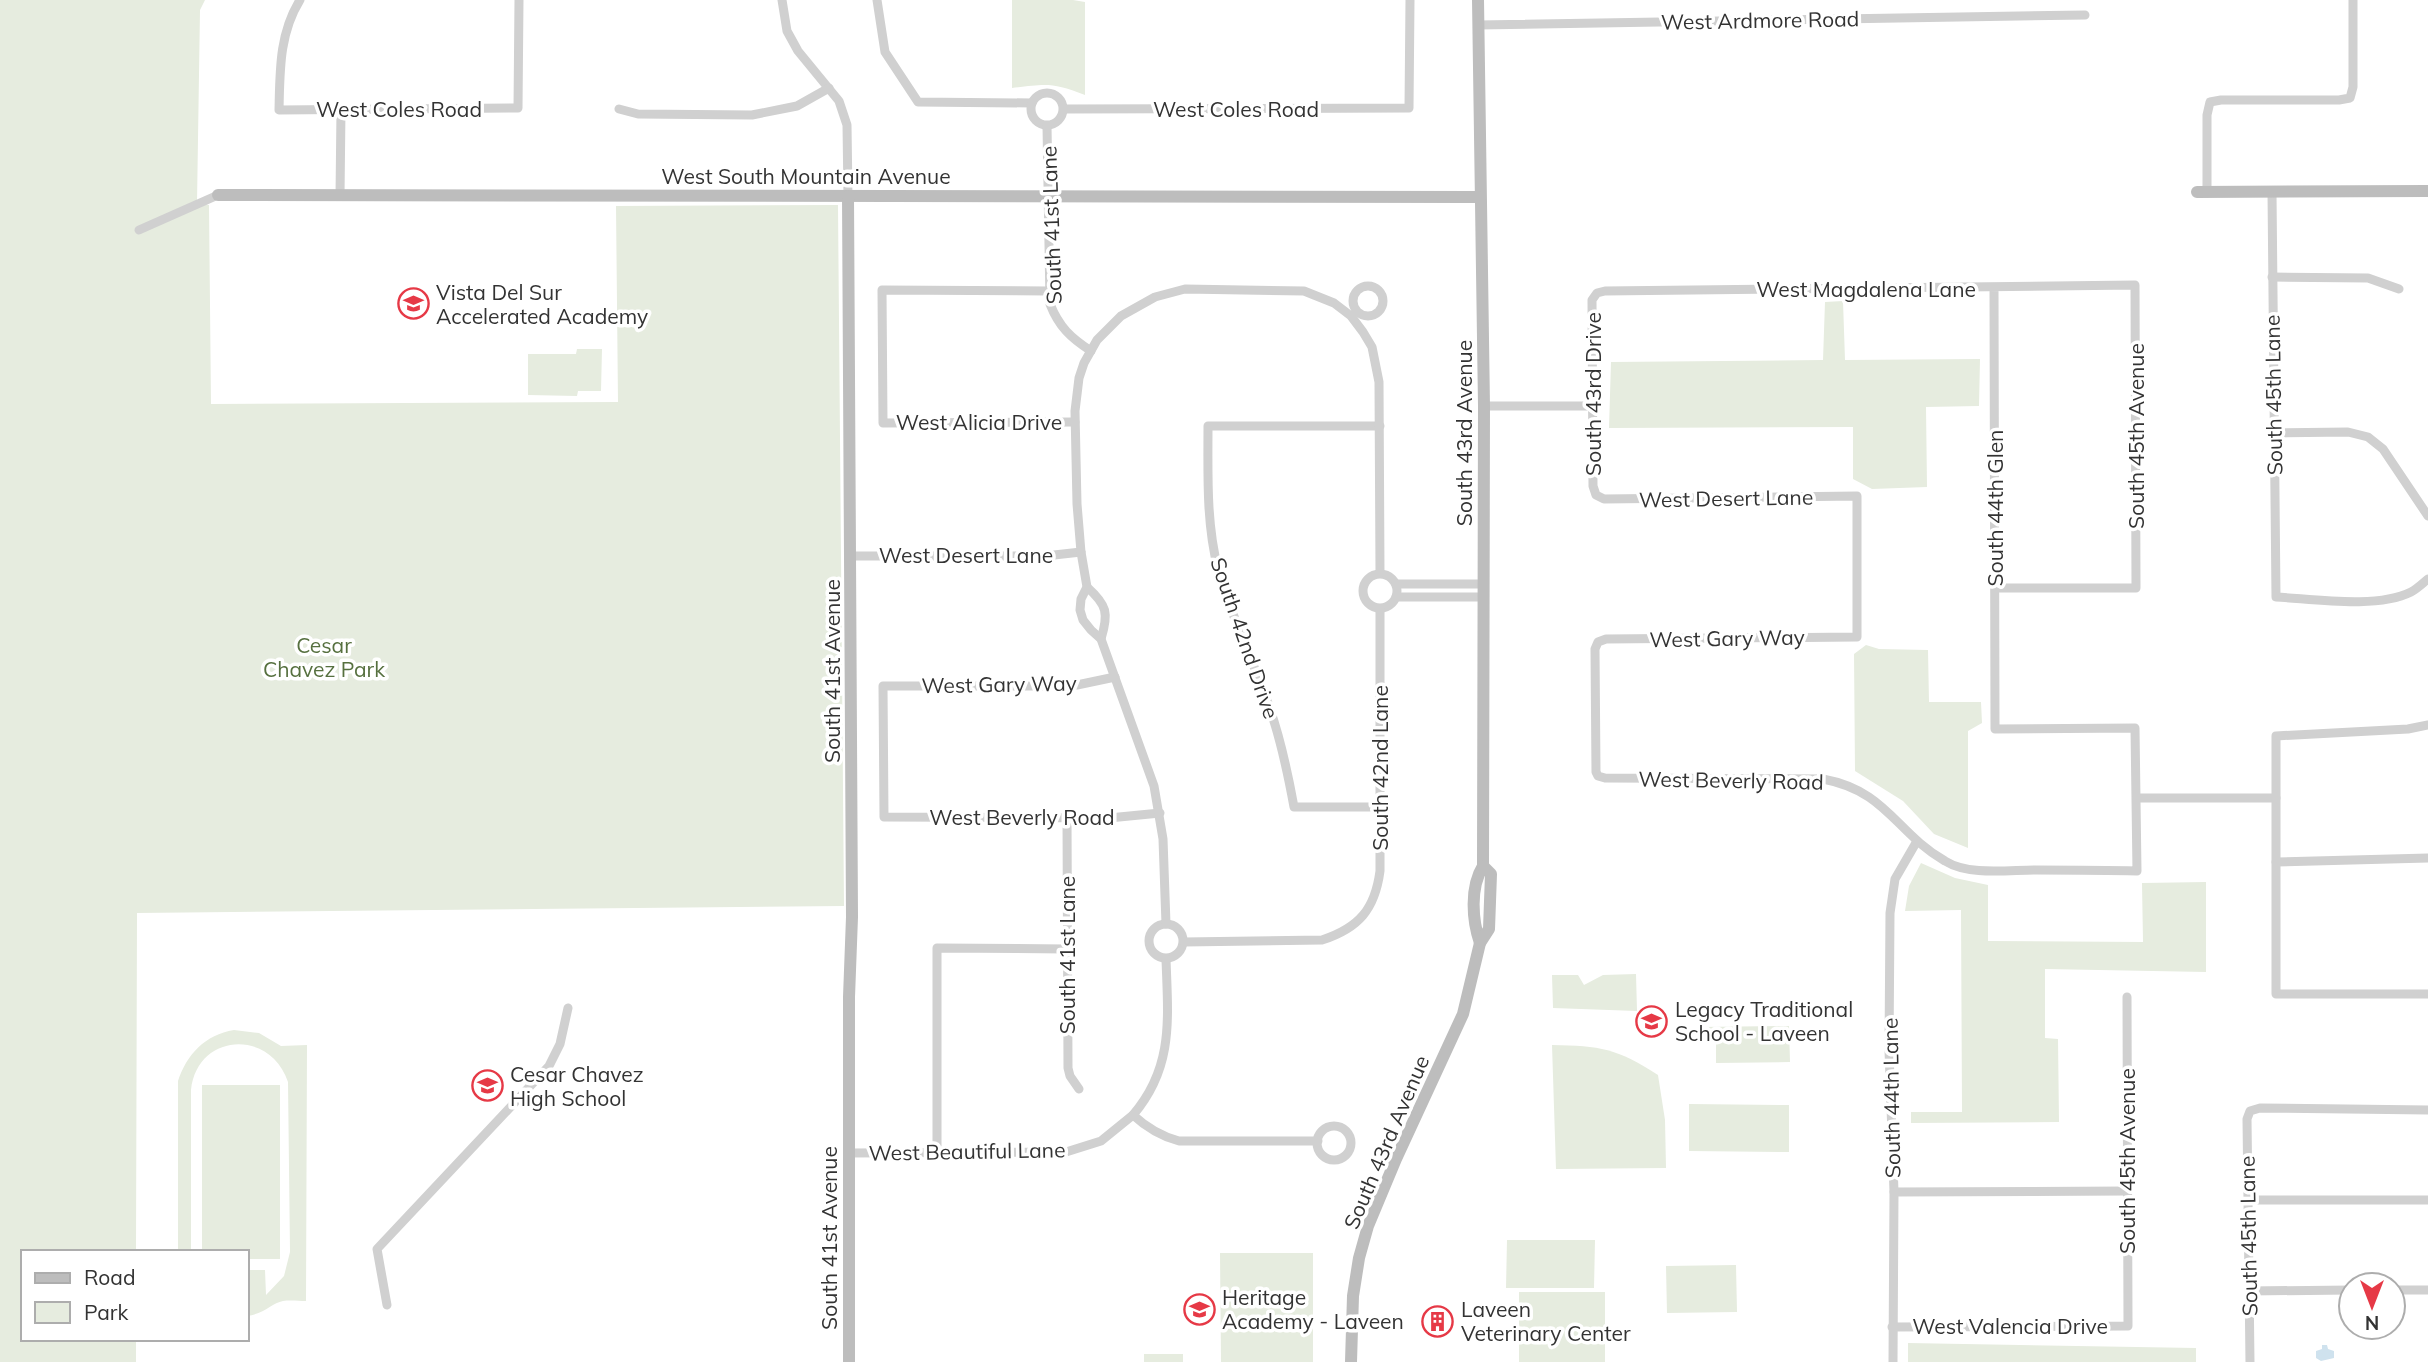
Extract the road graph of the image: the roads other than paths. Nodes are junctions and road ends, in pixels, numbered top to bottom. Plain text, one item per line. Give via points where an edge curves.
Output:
1 (300, 0) edge
2 (519, 0) edge
3 (782, 0) edge
4 (877, 0) edge
5 (1410, 0) edge
6 (1478, 0) edge
7 (2353, 0) edge
8 (2085, 15) dead end
9 (1478, 25) junction
10 (829, 88) junction
11 (1032, 103) junction
12 (619, 109) dead end
13 (1064, 109) junction
14 (341, 110) junction
15 (1047, 126) junction
16 (2428, 191) edge
17 (2202, 192) joint
18 (2272, 192) junction
19 (218, 195) joint
20 (340, 195) junction
21 (848, 195) junction
22 (1047, 195) junction
23 (1480, 197) junction
24 (139, 230) dead end
25 (2272, 277) junction
26 (2135, 285) joint
27 (1994, 288) junction
28 (2399, 289) dead end
29 (1049, 291) junction
30 (1597, 293) joint
31 (1090, 351) junction
32 (1484, 406) junction
33 (1593, 406) junction
34 (1075, 422) junction
35 (1380, 425) junction
36 (2274, 433) junction
37 (1596, 495) joint
38 (2428, 516) edge
39 (1081, 552) junction
40 (851, 555) junction
41 (1380, 573) junction
42 (2428, 579) edge
43 (1396, 584) junction
44 (1087, 587) junction
45 (1996, 588) junction
46 (1484, 591) junction
47 (1396, 597) junction
48 (1380, 608) junction
49 (1857, 637) joint
50 (1101, 639) junction
51 (1598, 642) joint
52 (1115, 677) junction
53 (2428, 725) edge
54 (2137, 798) junction
55 (2276, 798) junction
56 (1381, 807) junction
57 (1160, 813) junction
58 (884, 817) joint
59 (1067, 818) junction
60 (1917, 841) junction
61 (2428, 858) edge
62 (2276, 862) junction
63 (1166, 924) junction
64 (1184, 942) junction
65 (1067, 949) junction
66 (1166, 959) junction
67 (2428, 994) edge
68 (2127, 997) dead end
69 (568, 1008) dead end
70 (1079, 1089) dead end
71 (2428, 1110) edge
72 (1133, 1115) junction
73 (1318, 1141) dead end
74 (937, 1152) junction
75 (849, 1153) junction
76 (2127, 1191) junction
77 (1894, 1192) junction
78 (2248, 1200) junction
79 (2428, 1200) edge
80 (2337, 1290) edge
81 (2407, 1290) edge
82 (2428, 1290) edge
83 (2249, 1291) junction
84 (387, 1305) dead end
85 (2127, 1326) joint
86 (1892, 1327) junction
87 (849, 1362) edge
88 (1351, 1362) edge
89 (1893, 1362) edge
90 (2250, 1362) edge

1 - 14 street, West Coles Road via 282,47 279,110
2 - 14 street, West Coles Road via 518,108
3 - 10 street, South 41st Avenue via 786,31
4 - 11 street, West Coles Road via 885,52 918,102
5 - 13 street, West Coles Road via 1409,108
6 - 9 street, South 43rd Avenue
7 - 17 street via 2350,98 2210,102
8 - 9 street, West Ardmore Road
9 - 23 street, South 43rd Avenue
10 - 12 street via 797,106 752,115 638,114
10 - 21 street, South 41st Avenue via 847,125
11 - 13 street, West Coles Road via 1043,93 1053,94
11 - 15 street via 1031,114
13 - 15 street via 1060,119
14 - 20 street
15 - 22 street, South 41st Lane
16 - 18 street
17 - 18 street
18 - 25 street, South 45th Lane
19 - 20 street, West South Mountain Avenue
19 - 24 street, West South Mountain Avenue
20 - 21 street, West South Mountain Avenue
21 - 22 street, West South Mountain Avenue
21 - 40 street, South 41st Avenue
22 - 23 street, West South Mountain Avenue
22 - 29 street, South 41st Lane
23 - 32 street, South 43rd Avenue
25 - 28 street via 2368,278
25 - 36 street, South 45th Lane
26 - 27 street, West Magdalena Lane
26 - 45 street, South 45th Avenue via 2136,588
27 - 30 street, West Magdalena Lane
27 - 45 street, South 44th Glen
29 - 31 street, South 41st Lane via 1061,327
29 - 34 street, West Alicia Drive via 881,290 883,423
30 - 33 street, South 43rd Drive via 1592,300
31 - 34 street via 1076,393
31 - 35 street via 1121,316 1155,297 1185,289 1304,291 1353,314 1372,347
32 - 33 street
32 - 46 street, South 43rd Avenue
33 - 37 street, South 43rd Drive
34 - 39 street
35 - 41 street
35 - 56 street, South 42nd Drive via 1208,426 1210,511 1218,568 1270,709 1294,807
36 - 38 street via 2348,432 2368,437 2383,449
36 - 42 street, South 45th Lane via 2276,597 2393,599
37 - 49 street, West Desert Lane via 1604,499 1857,496
39 - 40 street, West Desert Lane via 1045,556
39 - 44 street
40 - 75 street, South 41st Avenue
41 - 43 street
41 - 48 street via 1366,579 1362,588 1366,602
43 - 46 street
43 - 47 street
44 - 50 street via 1104,606
44 - 50 street via 1080,610 1090,630
45 - 54 street, South 44th Glen via 1995,729 2135,728
46 - 47 street
46 - 88 street, South 43rd Avenue via 1483,866 1490,874 1489,929 1480,943 1463,1014 1368,1226 1353,1296
47 - 48 street
48 - 56 street, South 42nd Lane
49 - 51 street, West Gary Way
50 - 52 street
51 - 60 street, West Beverly Road via 1598,776 1833,781 1870,796
52 - 57 street via 1146,758
52 - 58 street, West Gary Way via 1057,686 883,686
53 - 55 street via 2276,736
54 - 55 street
54 - 60 street, West Beverly Road via 2137,871 1964,868 1947,863
55 - 62 street
56 - 64 street, South 42nd Lane via 1377,891 1358,922 1322,940
57 - 59 street, West Beverly Road
57 - 63 street
58 - 59 street, West Beverly Road
59 - 65 street, South 41st Lane
60 - 77 street, South 44th Lane via 1890,897
61 - 62 street
62 - 67 street via 2276,994
63 - 64 street via 1181,931
63 - 66 street via 1151,932 1149,944 1155,955
64 - 66 street via 1180,952
65 - 70 street, South 41st Lane via 1068,1068
65 - 74 street via 937,948
66 - 72 street, West Beautiful Lane via 1166,1049 1152,1090
68 - 76 street, South 45th Avenue
69 - 84 street via 560,1044 549,1066 377,1249
71 - 78 street, South 45th Lane via 2250,1111
72 - 73 street via 1148,1129 1179,1141
72 - 74 street, West Beautiful Lane via 1101,1141 1066,1152
74 - 75 street, West Beautiful Lane
75 - 87 street, South 41st Avenue
76 - 77 street
76 - 85 street, South 45th Avenue
77 - 86 street, South 44th Lane
78 - 79 street
78 - 83 street, South 45th Lane
80 - 83 street
81 - 82 street
83 - 90 street, South 45th Lane
85 - 86 street, West Valencia Drive
86 - 89 street, South 44th Lane

